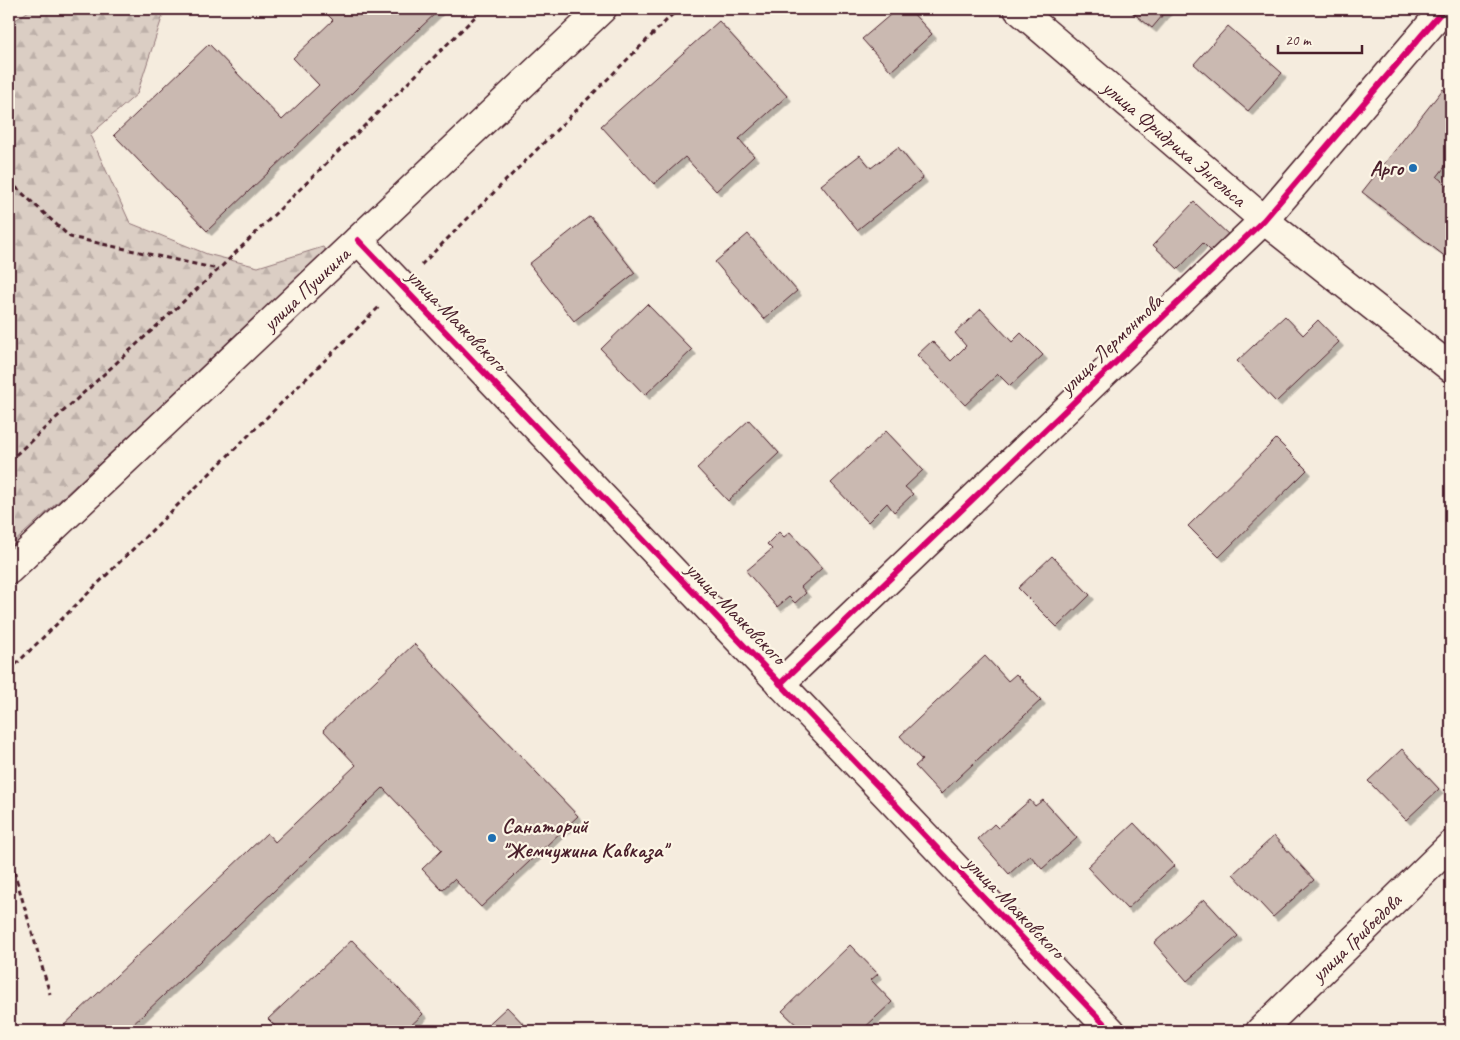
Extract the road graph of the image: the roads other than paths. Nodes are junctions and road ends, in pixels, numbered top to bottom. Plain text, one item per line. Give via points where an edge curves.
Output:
1 (602, 9) edge
2 (1018, 9) edge
3 (1444, 9) edge
4 (1264, 220) junction
5 (358, 240) junction
6 (1451, 368) edge
7 (9, 570) edge
8 (780, 684) junction
9 (1451, 845) edge
10 (1111, 1031) edge
11 (1260, 1031) edge

1 - 5 street, улица Пушкина
2 - 4 street, улица Фридриха Энгельса
3 - 4 street, улица Лермонтова
4 - 6 street, улица Фридриха Энгельса
4 - 8 street, улица Лермонтова
5 - 7 street, улица Пушкина
5 - 8 street, улица Маяковского
8 - 10 street, улица Маяковского
9 - 11 street, улица Грибоедова

